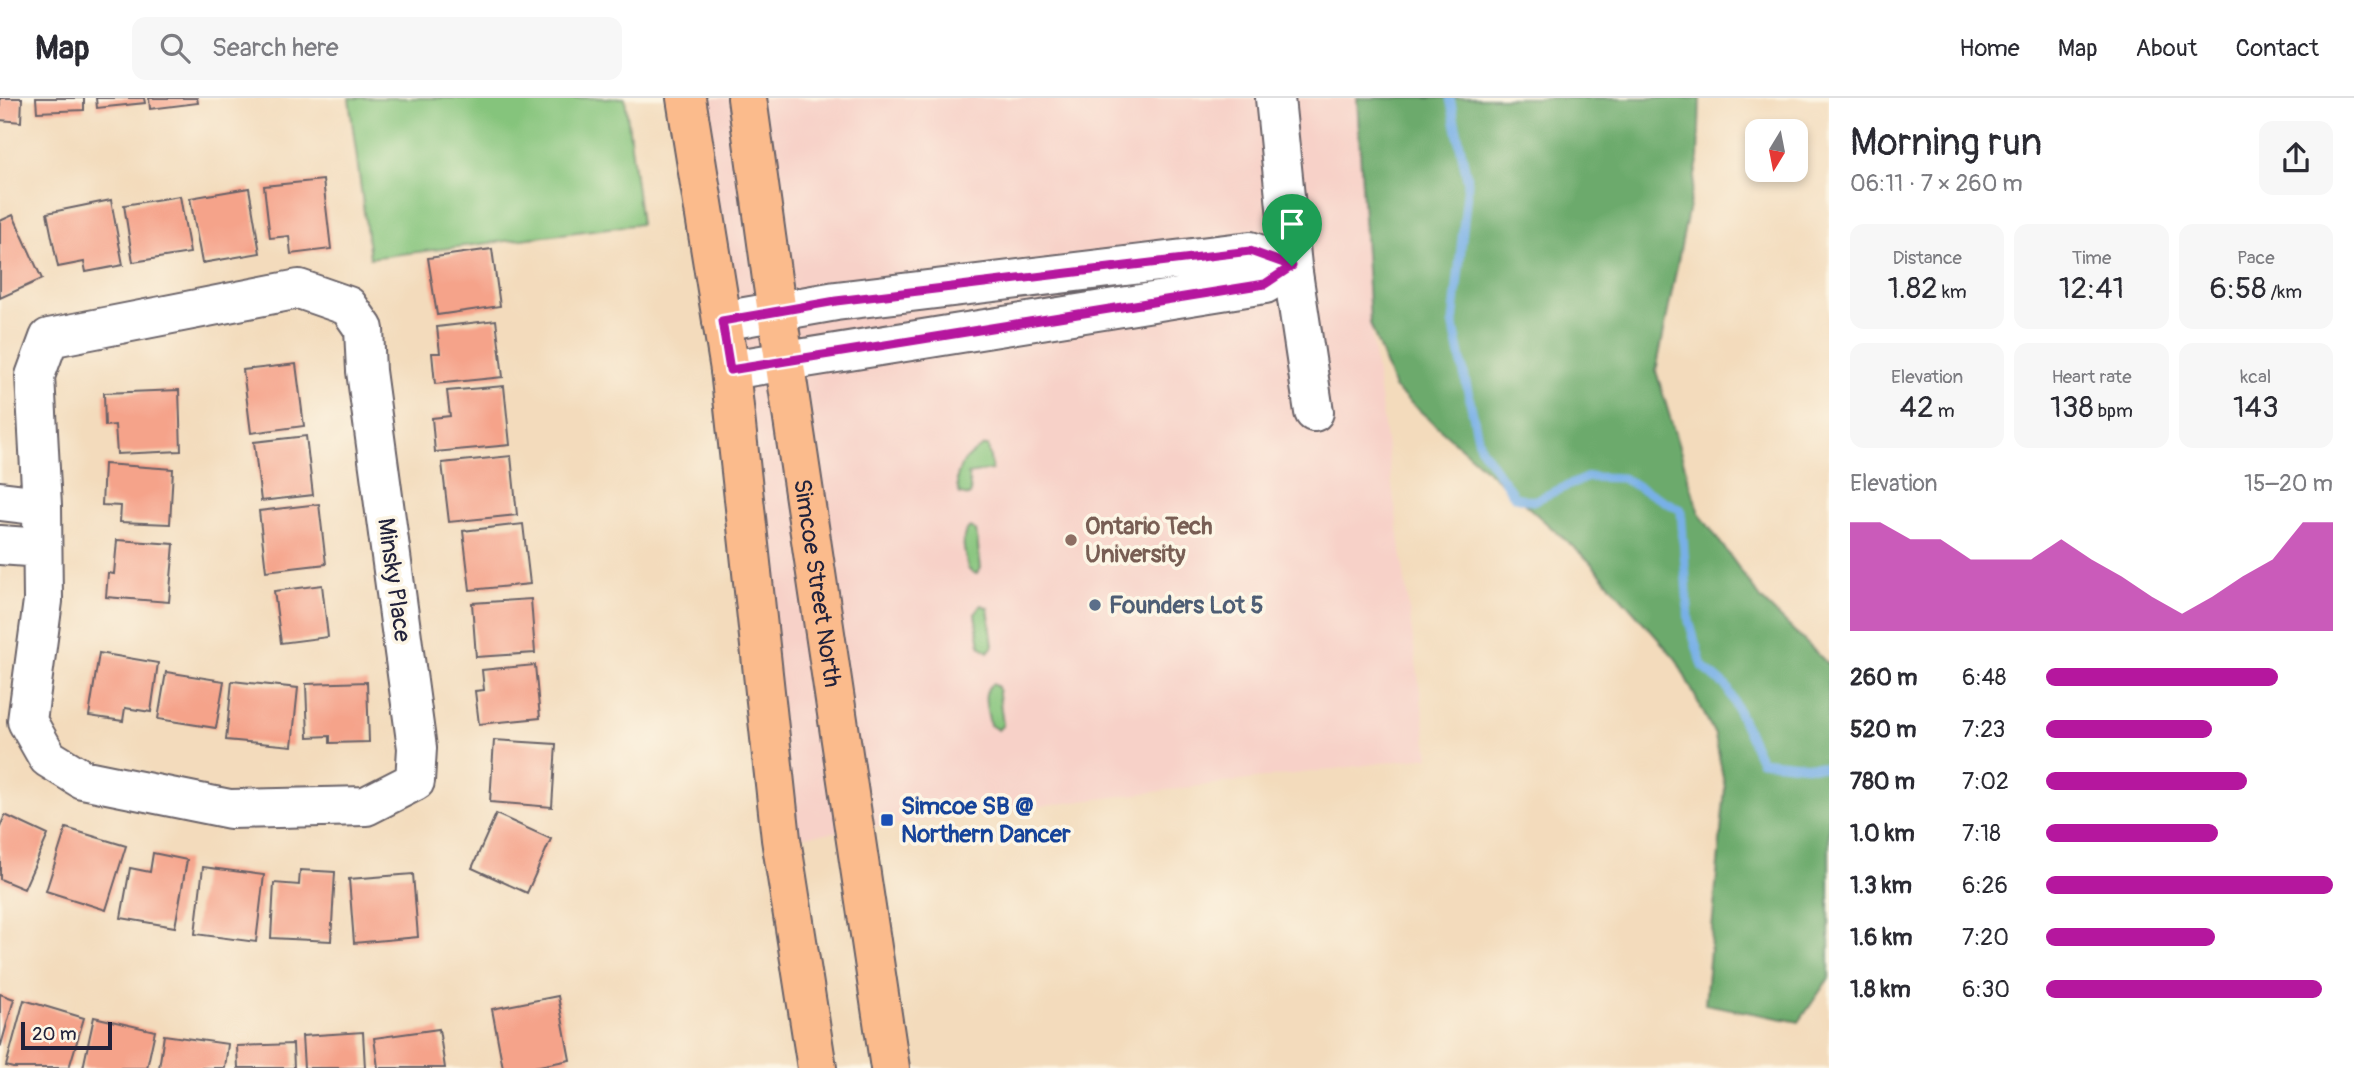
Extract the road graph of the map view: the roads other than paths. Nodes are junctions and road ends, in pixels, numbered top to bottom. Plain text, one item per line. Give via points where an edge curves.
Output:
1 (687, 98) edge
2 (747, 98) edge
3 (1275, 98) edge
4 (1292, 266) junction
5 (777, 312) junction
6 (722, 321) junction
7 (784, 361) junction
8 (730, 370) junction
9 (1314, 412) dead end
10 (0, 501) edge
11 (42, 506) junction
12 (0, 545) edge
13 (42, 548) junction
14 (817, 1068) edge
15 (890, 1068) edge

1 - 6 main road
2 - 5 main road, Simcoe Street North
3 - 4 street
4 - 5 street via 1250,251 850,299
4 - 7 street via 1265,284
4 - 9 street
5 - 6 street
5 - 7 main road, Simcoe Street North
6 - 8 main road
7 - 8 street
7 - 15 main road, Simcoe Street North
8 - 14 main road via 782,839
10 - 11 street
11 - 13 street, Minsky Place
11 - 13 street, Minsky Place via 35,376 49,338 299,289 348,306 364,329 417,748 415,781 366,806 230,809 82,779 48,758 27,721 43,601
12 - 13 street

